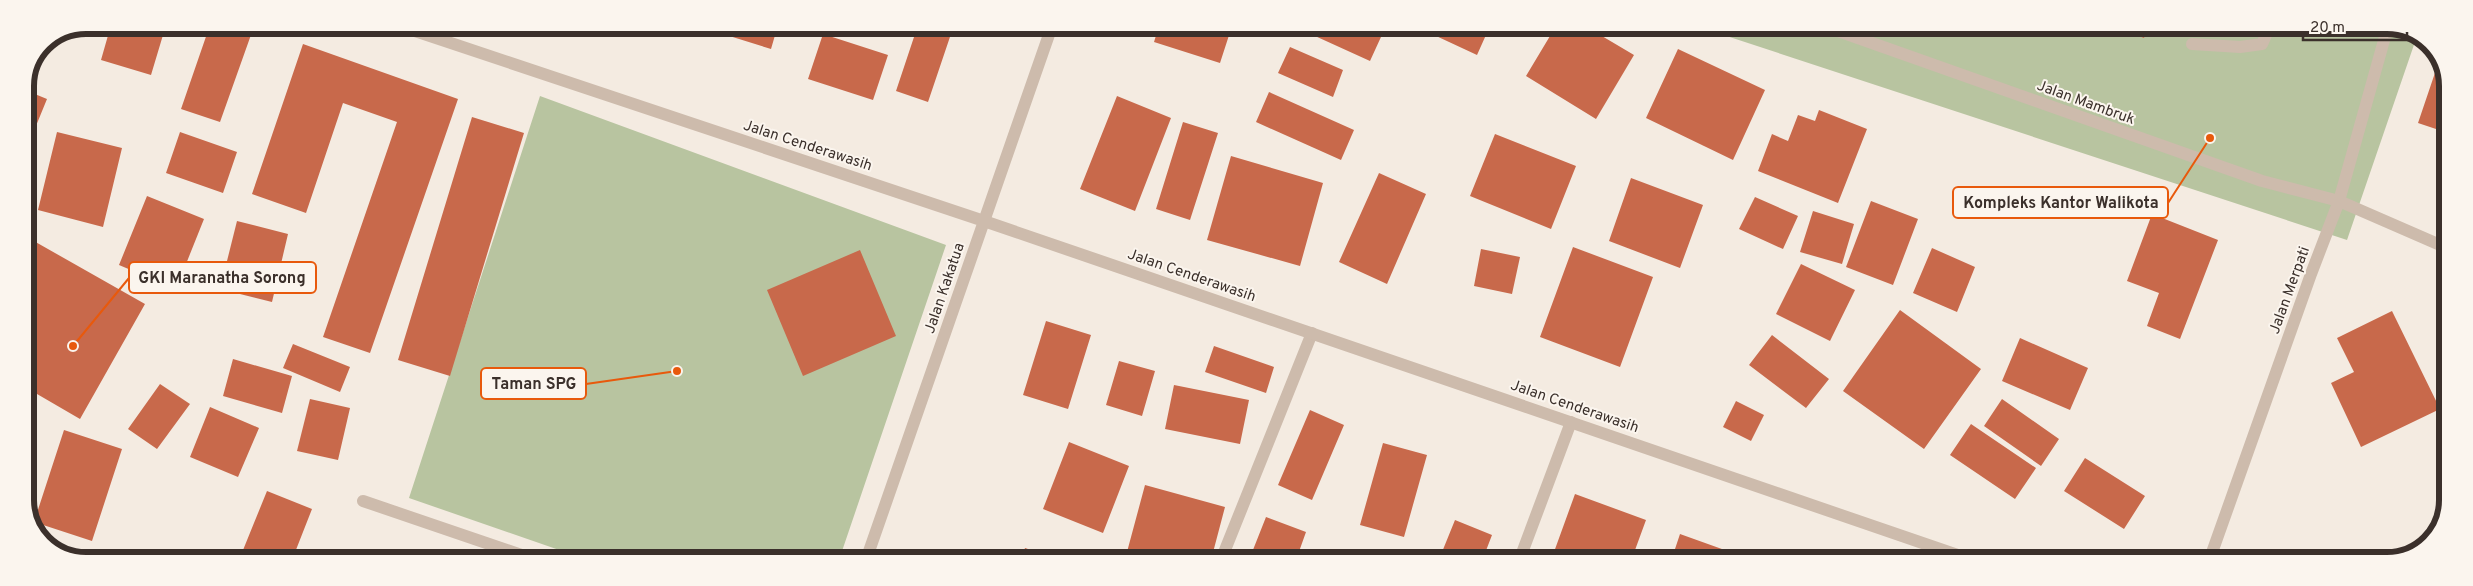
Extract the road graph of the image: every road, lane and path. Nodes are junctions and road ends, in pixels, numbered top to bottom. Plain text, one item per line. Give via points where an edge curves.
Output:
1 (424, 34) edge
2 (1049, 34) edge
3 (1846, 34) edge
4 (2266, 34) edge
5 (2386, 34) edge
6 (2192, 44) dead end
7 (2339, 201) junction
8 (984, 221) junction
9 (2439, 245) edge
10 (1312, 333) junction
11 (1571, 422) junction
12 (363, 501) dead end
13 (513, 552) edge
14 (869, 552) edge
15 (1224, 552) edge
16 (1522, 552) edge
17 (1949, 552) edge
18 (2212, 552) edge

1 - 8 street, Jalan Cenderawasih
2 - 8 street, Jalan Kakatua
3 - 7 street, Jalan Mambruk via 2262,182
4 - 6 street via 2262,44 2240,47
5 - 7 street, Jalan Merpati
7 - 9 street, Jalan Mambruk
7 - 18 street, Jalan Merpati
8 - 10 street, Jalan Cenderawasih
8 - 14 street, Jalan Kakatua
10 - 11 street, Jalan Cenderawasih
10 - 15 street
11 - 16 street
11 - 17 street, Jalan Cenderawasih
12 - 13 street

